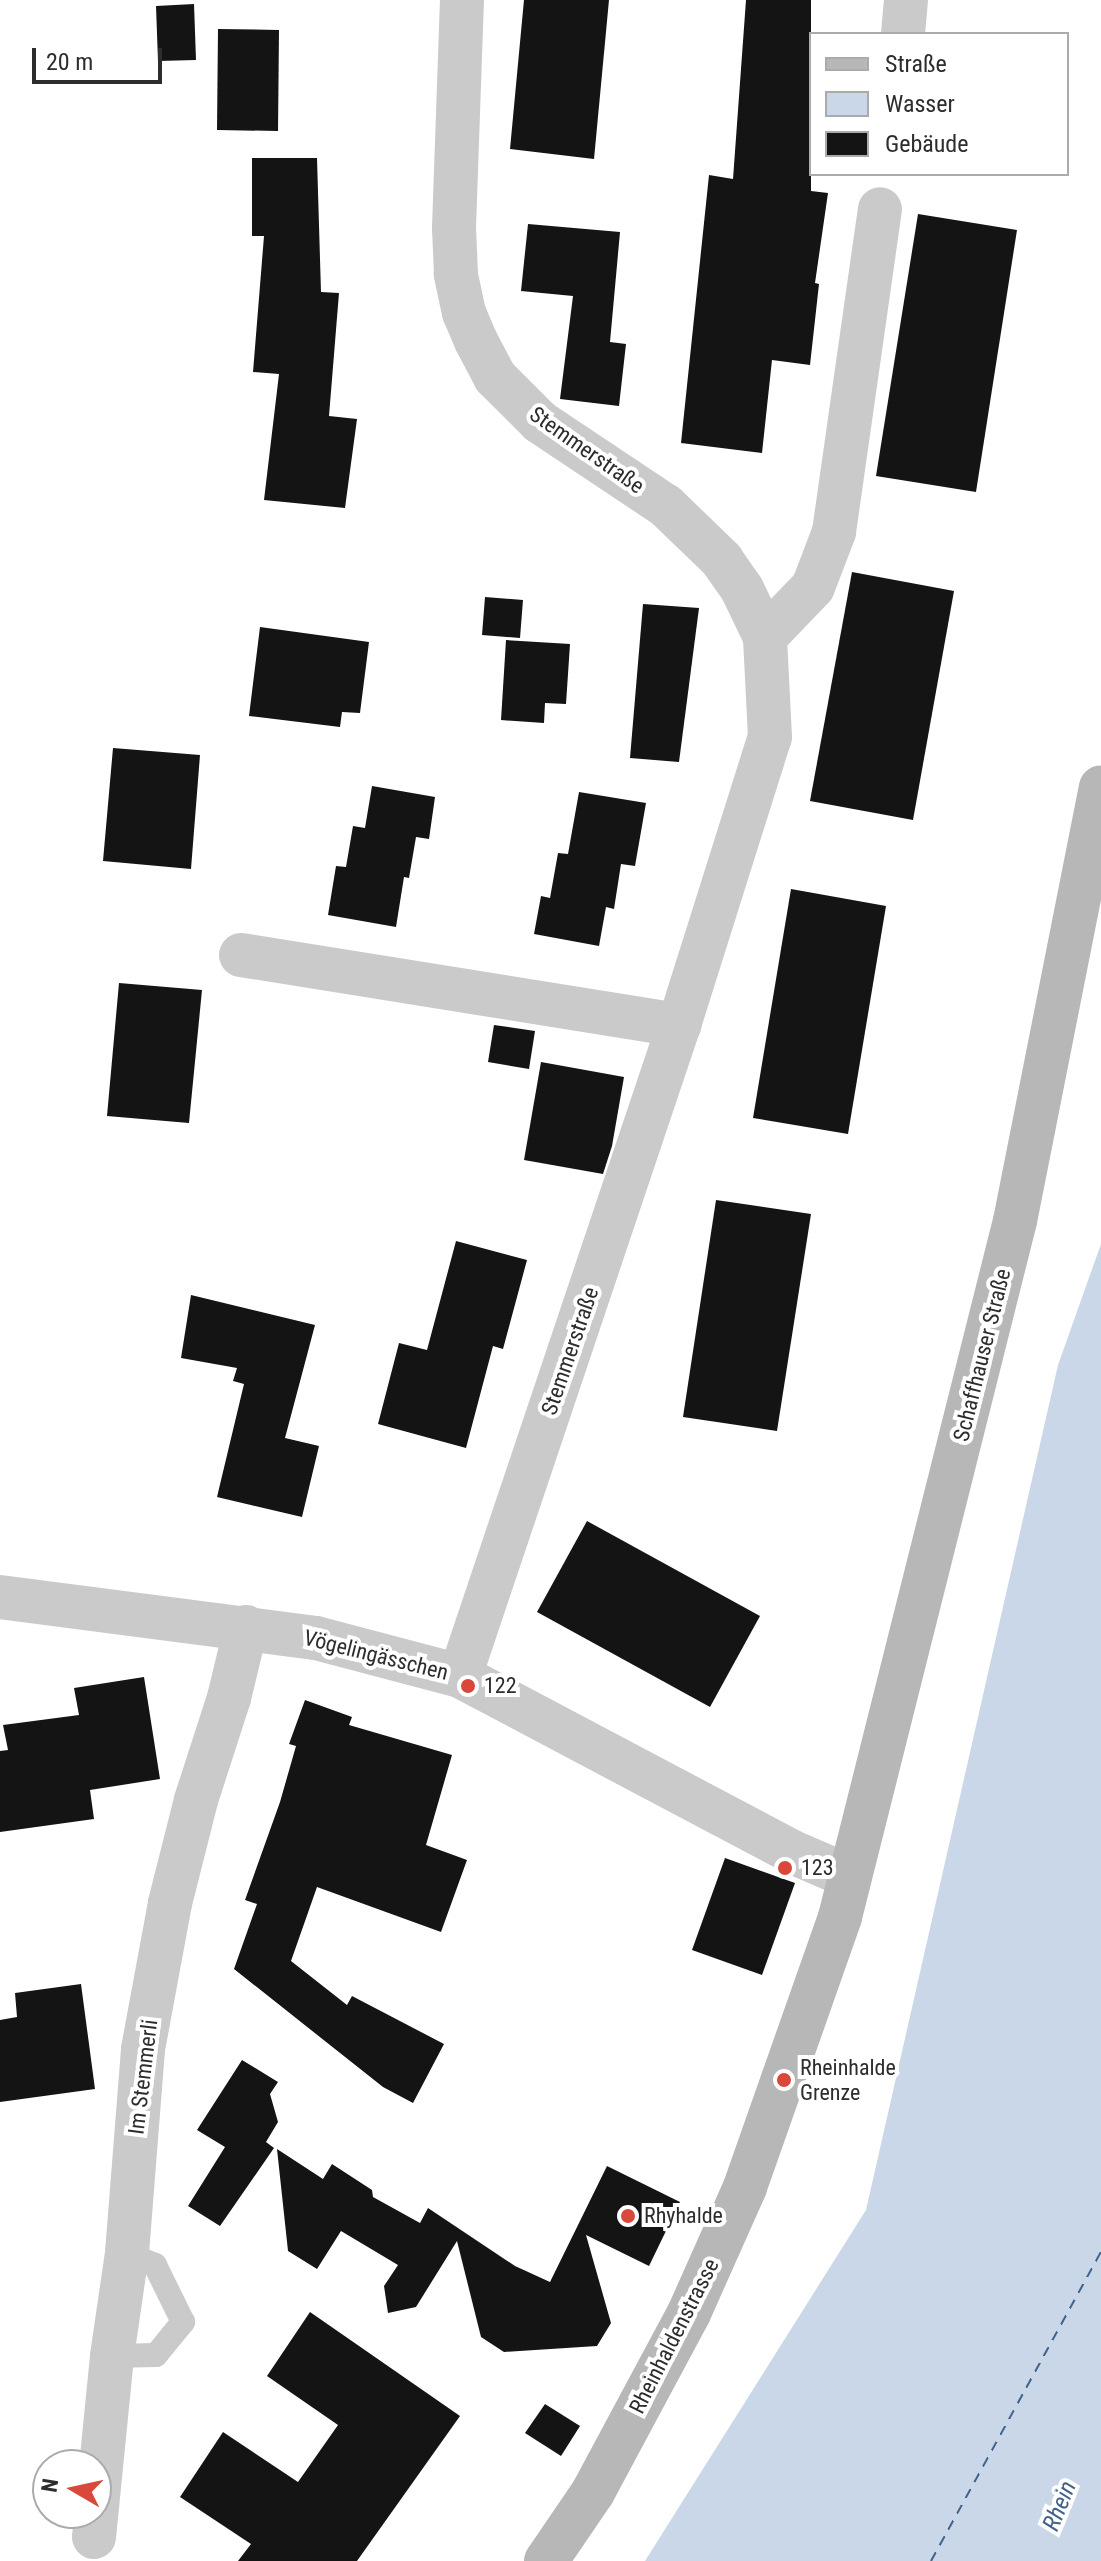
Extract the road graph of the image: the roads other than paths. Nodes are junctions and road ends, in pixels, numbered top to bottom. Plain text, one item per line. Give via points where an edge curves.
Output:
1 (462, 0) edge
2 (906, 0) edge
3 (903, 32) edge
4 (880, 209) dead end
5 (765, 637) junction
6 (1101, 787) edge
7 (241, 955) dead end
8 (679, 1025) junction
9 (0, 1597) edge
10 (246, 1627) junction
11 (460, 1676) junction
12 (845, 1897) junction
13 (127, 2253) junction
14 (112, 2356) junction
15 (94, 2537) dead end
16 (546, 2561) edge

1 - 5 street, Stemmerstraße via 454,228 456,274 476,341 495,377 540,422 666,506 711,546 742,589
2 - 3 street
4 - 5 street via 834,532 813,587
5 - 8 street, Stemmerstraße via 770,737
6 - 12 main road, Schaffhauser Straße via 1015,1221
7 - 8 street
8 - 11 street, Stemmerstraße
9 - 10 street, Vögelingässchen
10 - 11 street, Vögelingässchen via 316,1638
10 - 13 street, Im Stemmerli via 170,1903 143,2049
11 - 12 street, Vögelingässchen via 790,1851
12 - 16 main road, Rheinhaldenstrasse via 745,2187 689,2313 593,2492
13 - 14 street, Im Stemmerli
13 - 14 lane via 155,2265 183,2322 156,2355
14 - 15 street, Im Stemmerli

